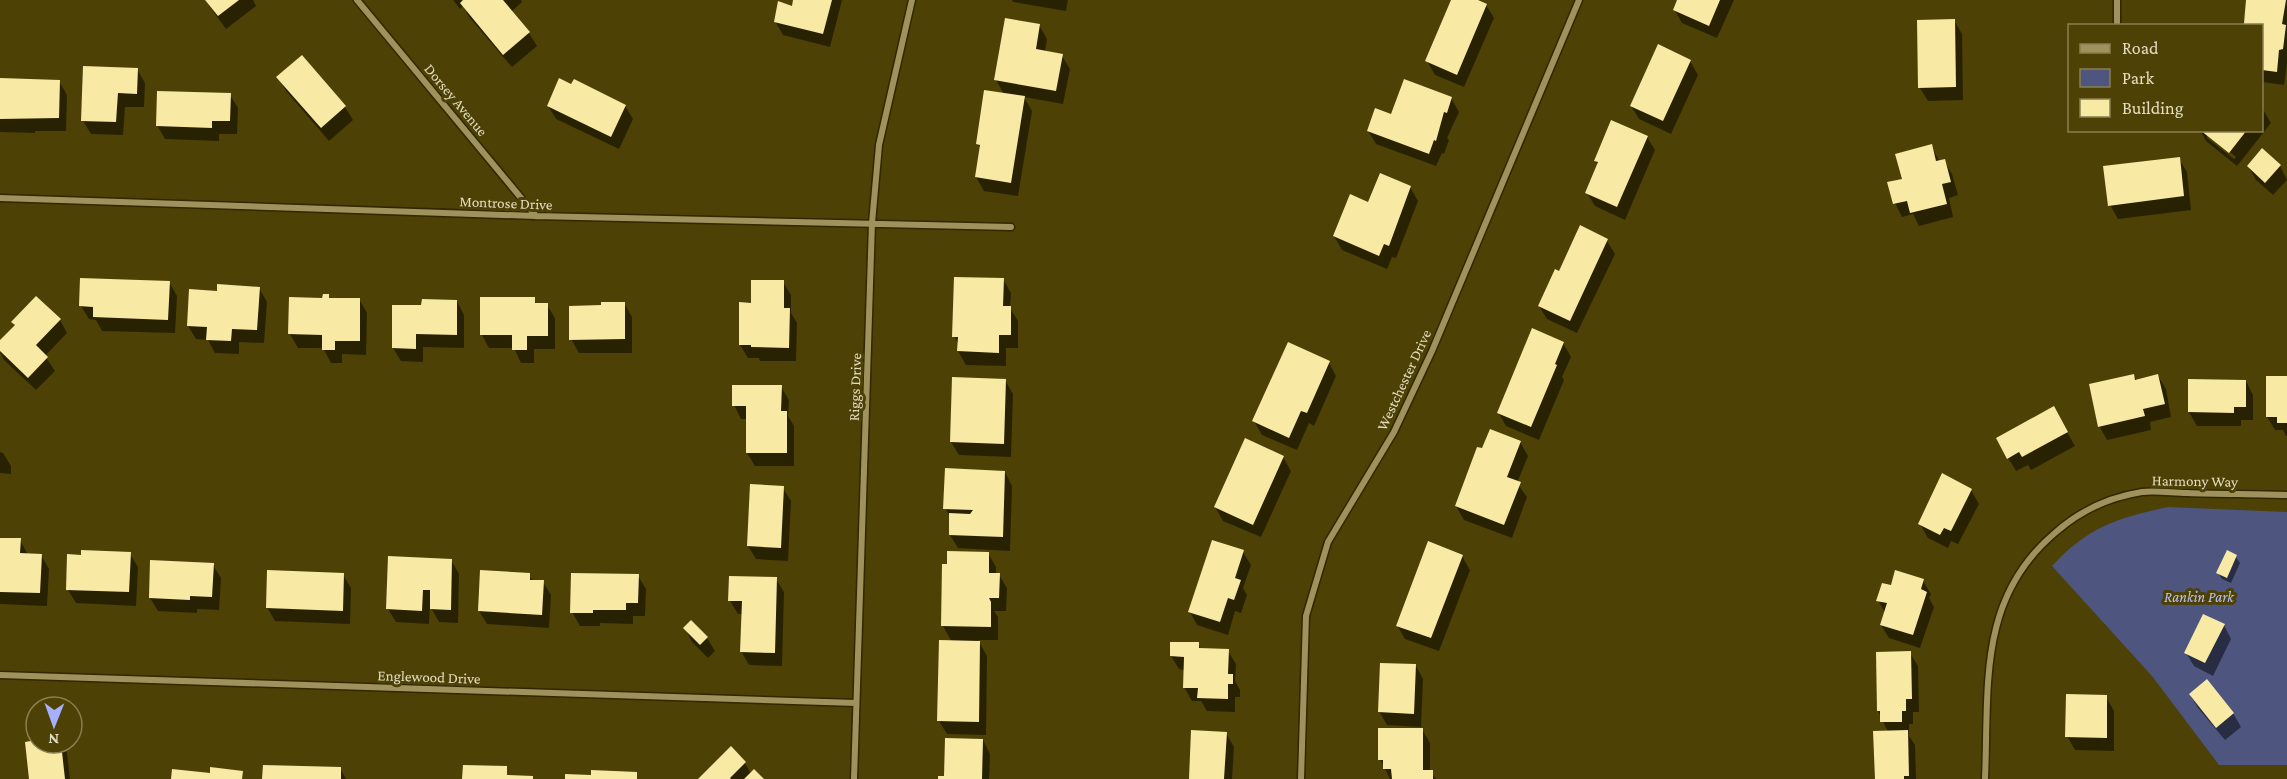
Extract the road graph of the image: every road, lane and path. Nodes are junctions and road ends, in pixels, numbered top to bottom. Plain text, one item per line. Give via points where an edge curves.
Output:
1 (357, 0) edge
2 (912, 0) edge
3 (1579, 0) edge
4 (2117, 0) edge
5 (2117, 24) edge
6 (0, 198) edge
7 (536, 216) junction
8 (872, 223) junction
9 (1011, 227) dead end
10 (2287, 495) edge
11 (0, 675) edge
12 (856, 703) junction
13 (854, 779) edge
14 (1301, 779) edge
15 (1985, 779) edge

1 - 7 street, Dorsey Avenue
2 - 8 street, Riggs Drive via 879,145
3 - 14 street, Westchester Drive via 1413,392 1394,432 1328,542 1306,616
4 - 5 street
6 - 7 street, Montrose Drive
7 - 8 street, Montrose Drive
8 - 9 street, Montrose Drive
8 - 12 street, Riggs Drive
10 - 15 street, Harmony Way via 2143,492 2096,506 2071,519 2040,545 2017,574 1998,614 1990,656
11 - 12 street, Englewood Drive
12 - 13 street, Riggs Drive

